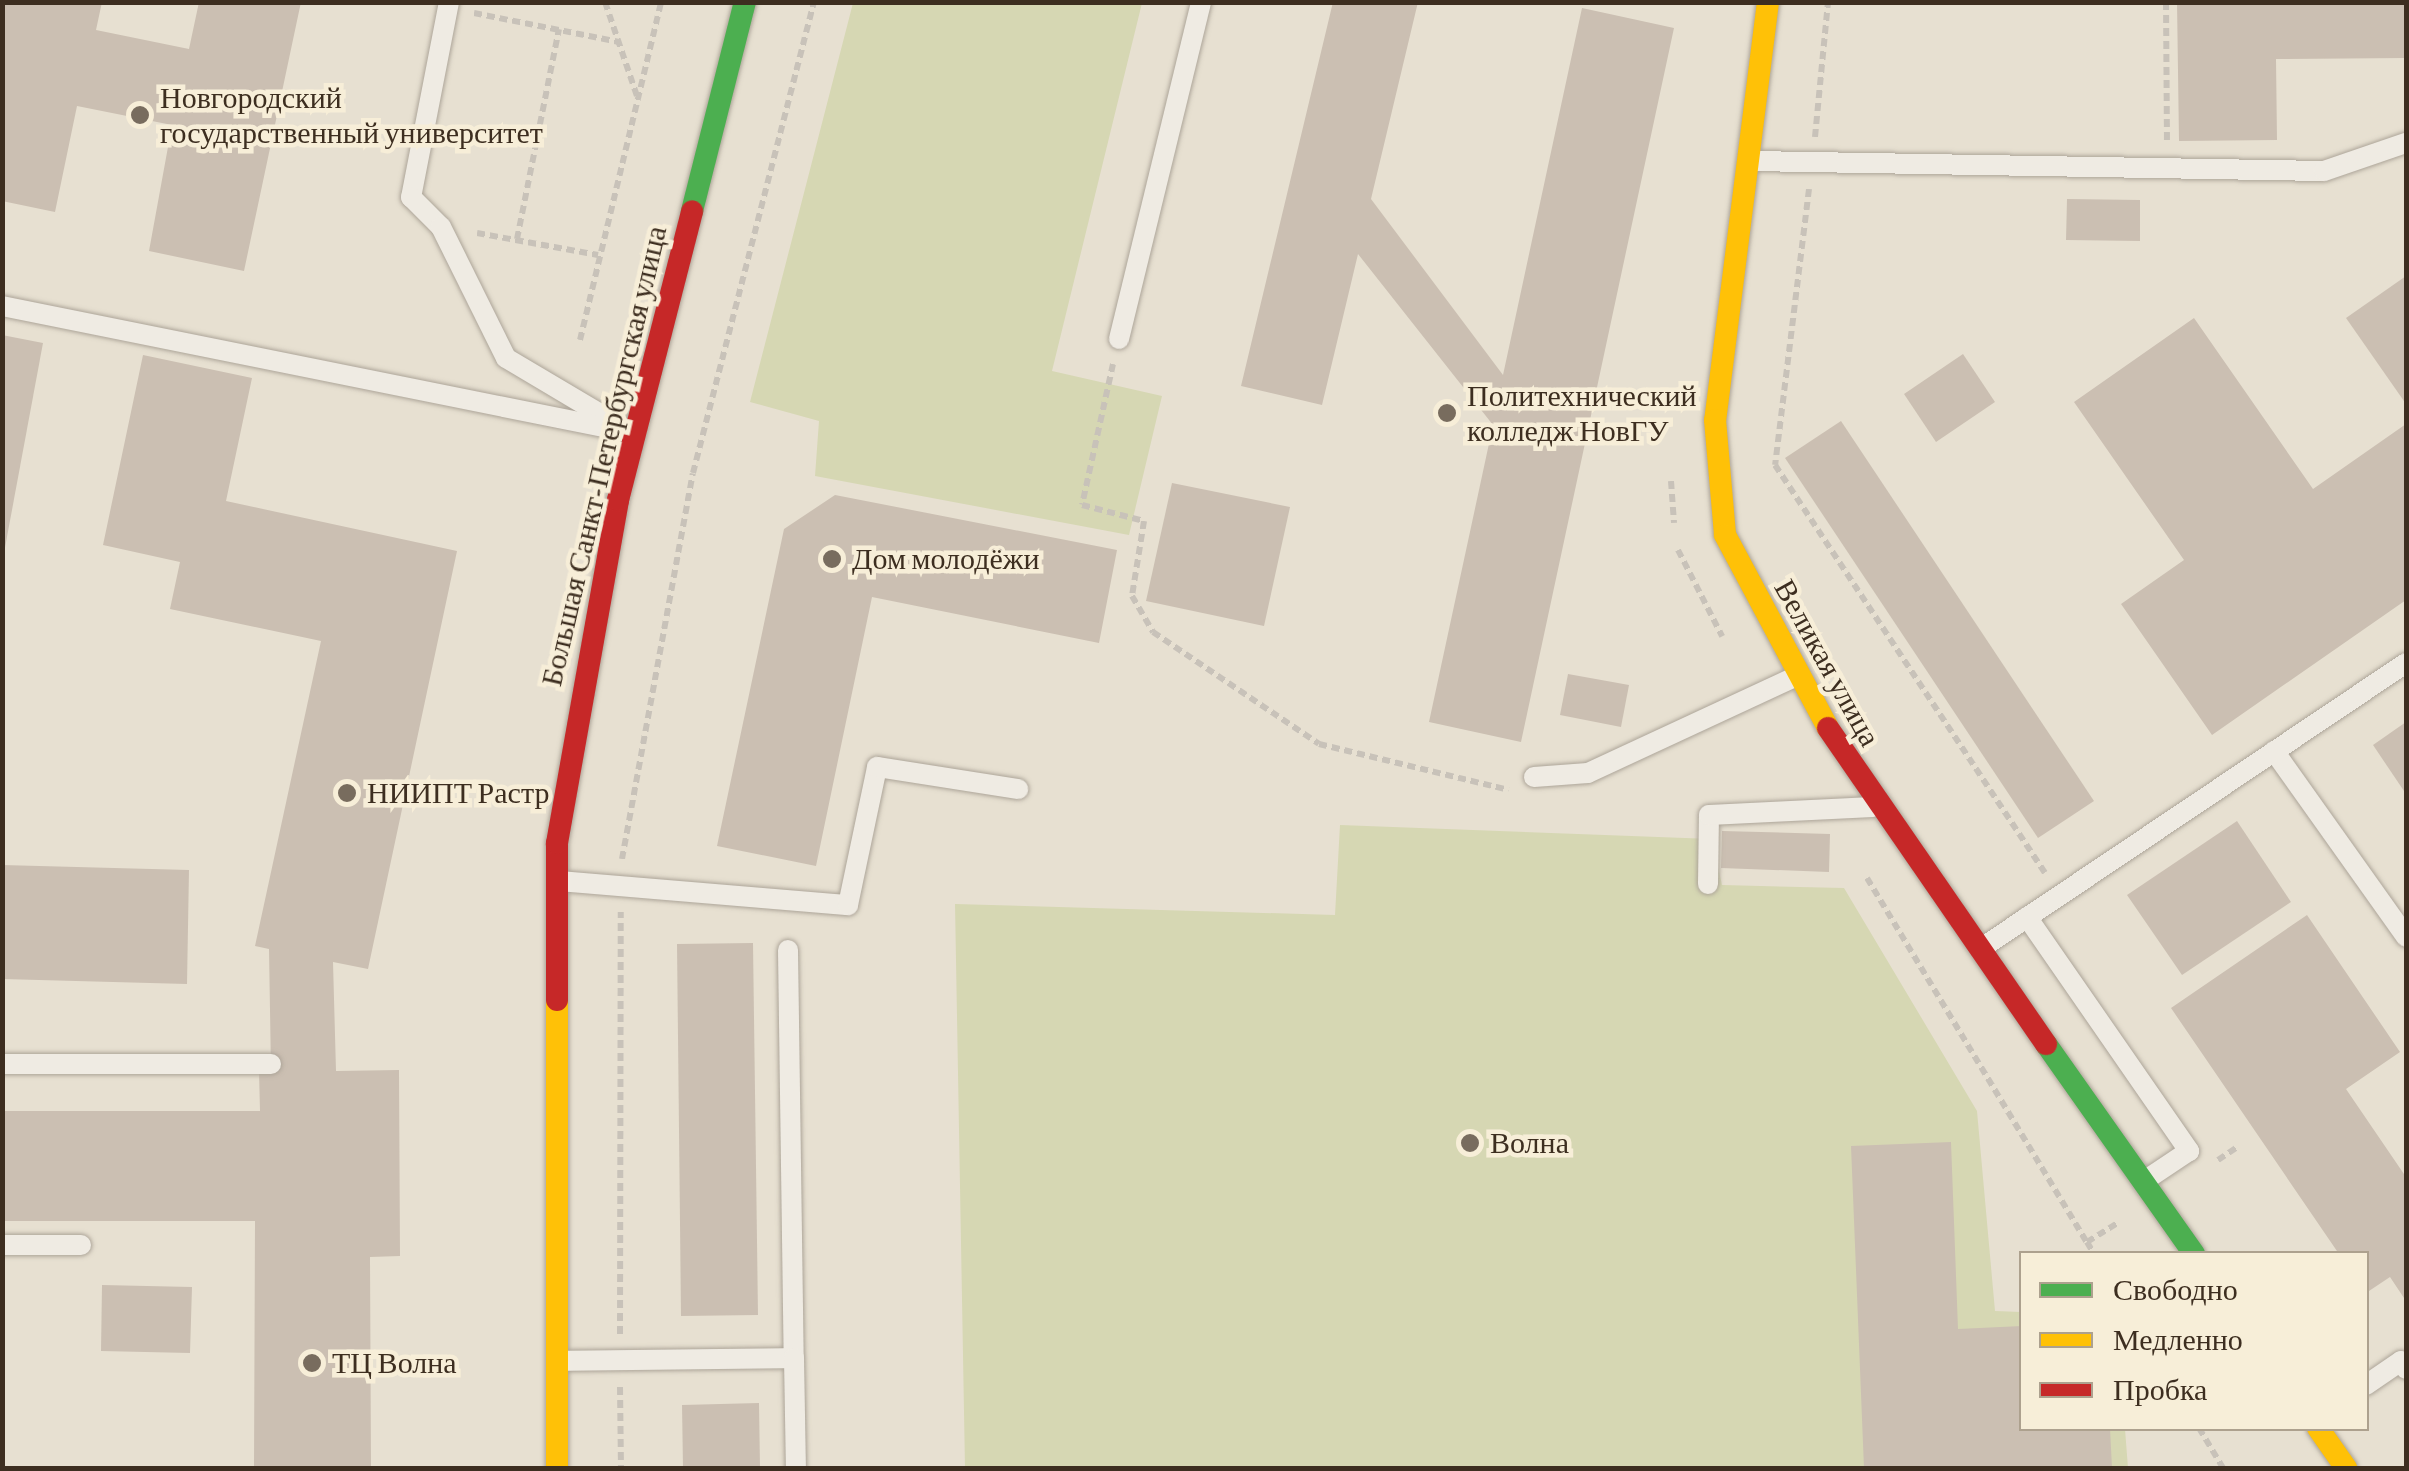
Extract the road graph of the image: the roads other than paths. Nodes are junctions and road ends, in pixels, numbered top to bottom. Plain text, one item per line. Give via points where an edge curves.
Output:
1 (746, 2) edge
2 (1201, 2) edge
3 (1768, 2) edge
4 (449, 5) edge
5 (2406, 143) edge
6 (1749, 161) junction
7 (2, 306) edge
8 (1119, 339) road end
9 (634, 434) junction
10 (2406, 662) edge
11 (1796, 676) junction
12 (2274, 751) junction
13 (1534, 777) road end
14 (1018, 790) dead end
15 (1880, 806) junction
16 (553, 881) junction
17 (1708, 884) dead end
18 (2028, 918) junction
19 (2406, 937) edge
20 (1981, 948) junction
21 (788, 950) dead end
22 (2, 1064) edge
23 (271, 1064) dead end
24 (2144, 1182) junction
25 (2, 1245) edge
26 (82, 1245) dead end
27 (2192, 1251) edge
28 (794, 1358) junction
29 (556, 1361) junction
30 (2406, 1369) edge
31 (2369, 1382) edge
32 (2320, 1431) edge
33 (557, 1468) edge
34 (796, 1468) edge
35 (2346, 1468) edge

1 - 9 main road, Большая Санкт-Петербургская улица
2 - 8 lane
3 - 6 main road, Великая улица
4 - 9 lane via 411,196 441,226 506,358
5 - 6 lane via 2324,171
6 - 11 main road, Великая улица via 1714,480 1726,535
7 - 9 lane
9 - 16 main road, Большая Санкт-Петербургская улица via 587,645
10 - 12 lane
11 - 13 lane via 1588,773
11 - 15 main road, Великая улица
12 - 18 lane
12 - 19 lane
14 - 16 lane via 877,767 848,905
15 - 17 lane via 1710,815
15 - 20 main road, Великая улица
16 - 29 main road, Большая Санкт-Петербургская улица
18 - 20 lane
18 - 24 lane via 2189,1151
20 - 24 main road, Великая улица
21 - 28 lane
22 - 23 lane
24 - 27 main road, Великая улица
25 - 26 lane
28 - 29 lane
28 - 34 lane
29 - 33 main road, Большая Санкт-Петербургская улица
30 - 31 lane via 2401,1361
32 - 35 main road

